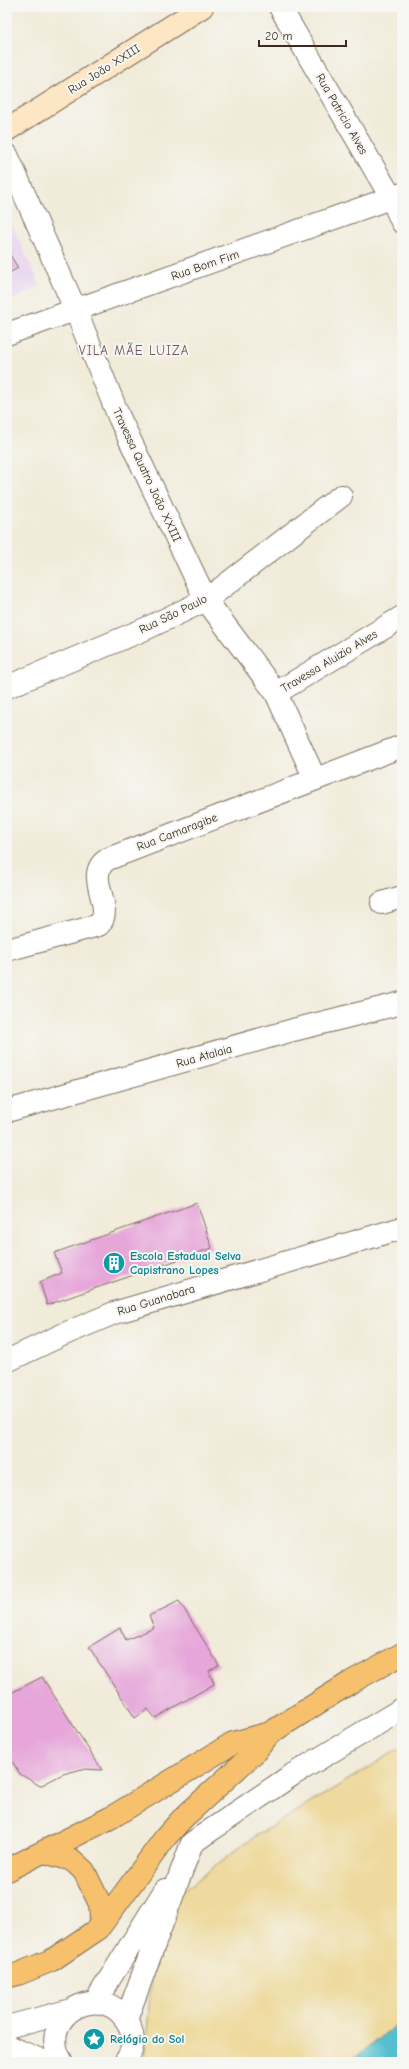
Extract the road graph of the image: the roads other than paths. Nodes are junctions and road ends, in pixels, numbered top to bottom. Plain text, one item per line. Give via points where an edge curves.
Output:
1 (202, 7) edge
2 (280, 7) edge
3 (7, 130) edge
4 (7, 155) edge
5 (397, 196) edge
6 (402, 222) edge
7 (76, 311) junction
8 (7, 334) edge
9 (341, 496) dead end
10 (206, 600) junction
11 (402, 617) edge
12 (7, 687) edge
13 (276, 693) junction
14 (402, 746) edge
15 (315, 779) junction
16 (7, 950) edge
17 (402, 1003) edge
18 (7, 1111) edge
19 (402, 1228) edge
20 (7, 1361) edge
21 (402, 1654) edge
22 (402, 1709) edge
23 (270, 1733) junction
24 (192, 1843) junction
25 (44, 1852) junction
26 (7, 1870) edge
27 (98, 1928) junction
28 (11, 1974) edge
29 (95, 2002) junction
30 (71, 2010) junction
31 (126, 2020) junction
32 (7, 2027) edge
33 (7, 2046) edge
34 (45, 2062) edge
35 (62, 2062) edge
36 (126, 2062) edge

1 - 3 main road, Rua João XXIII
2 - 5 street, Rua Patricio Alves
4 - 7 street, Travessa Quatro João XXIII
5 - 6 street, Rua Patricio Alves
5 - 7 street, Rua Bom Fim
7 - 8 street, Rua Bom Fim
7 - 10 street, Travessa Quatro João XXIII via 119,417
9 - 10 street, Rua São Paulo
10 - 12 street, Rua São Paulo via 145,629
10 - 13 street, Travessa Quatro João XXIII
11 - 13 street, Travessa Aluizio Alves
13 - 15 street, Travessa Quatro João XXIII
14 - 15 street, Rua Camaragibe
15 - 16 street, Rua Camaragibe via 108,859 100,865 97,873 104,916 99,925
17 - 18 street, Rua Atalaia via 293,1030
19 - 20 street, Rua Guanabara via 114,1313
21 - 23 main road via 351,1682
22 - 24 street via 292,1775
23 - 25 main road via 233,1743 112,1817
23 - 27 main road via 254,1754 182,1819 165,1838
24 - 29 street
24 - 31 street
25 - 26 main road
25 - 27 main road via 72,1860 84,1871 100,1904 101,1918
27 - 28 main road via 52,1960
29 - 30 street via 82,2004
29 - 31 street via 118,2010
30 - 32 street
30 - 35 street via 57,2030 58,2055
31 - 36 street via 132,2031 133,2044
33 - 34 street

